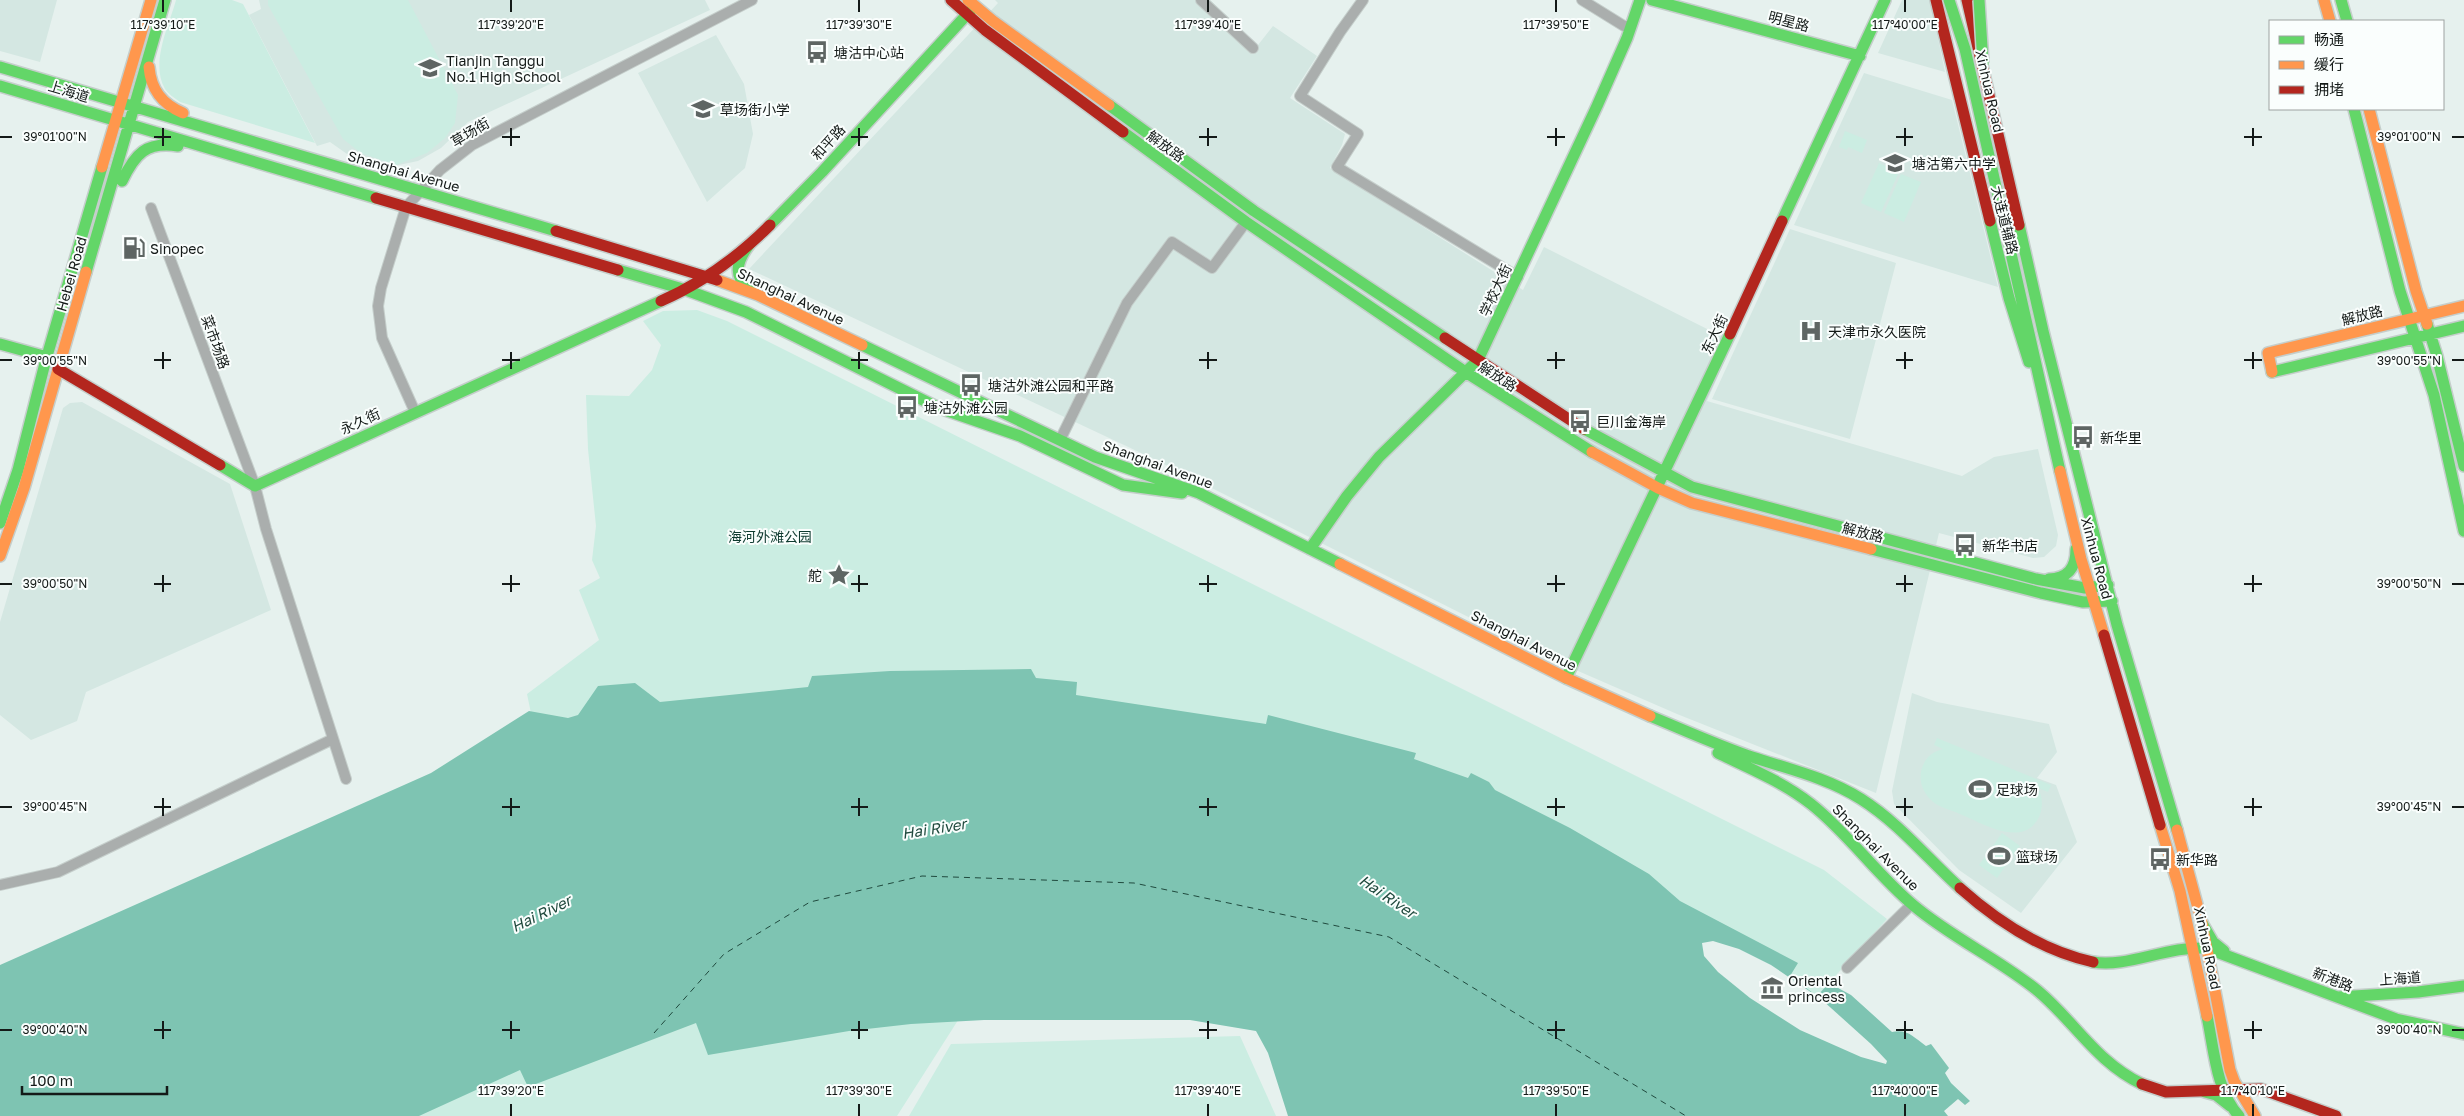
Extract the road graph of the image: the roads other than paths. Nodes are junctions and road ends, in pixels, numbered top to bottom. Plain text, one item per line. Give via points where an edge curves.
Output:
1 (151, 0) edge
2 (164, 0) edge
3 (752, 0) edge
4 (1201, 0) edge
5 (1363, 0) edge
6 (1582, 0) edge
7 (1640, 0) edge
8 (1652, 0) edge
9 (1885, 0) edge
10 (1936, 0) edge
11 (1949, 0) edge
12 (1967, 0) edge
13 (1977, 0) edge
14 (2324, 0) edge
15 (2341, 0) edge
16 (965, 4) edge
17 (2330, 20) edge
18 (2347, 20) edge
19 (1631, 26) junction
20 (151, 47) junction
21 (1253, 48) dead end
22 (1860, 56) junction
23 (1984, 62) junction
24 (0, 67) edge
25 (131, 71) junction
26 (0, 86) edge
27 (86, 92) junction
28 (2354, 110) edge
29 (2370, 110) edge
30 (128, 111) junction
31 (256, 144) junction
32 (250, 162) junction
33 (418, 191) junction
34 (406, 207) junction
35 (151, 208) dead end
36 (104, 213) junction
37 (1246, 222) junction
38 (749, 244) junction
39 (707, 276) junction
40 (1518, 277) junction
41 (686, 290) junction
42 (758, 295) junction
43 (2464, 306) edge
44 (2424, 316) junction
45 (2409, 319) junction
46 (2464, 326) edge
47 (2431, 335) junction
48 (2416, 338) junction
49 (0, 344) edge
50 (0, 350) edge
51 (46, 360) junction
52 (1478, 360) junction
53 (58, 369) junction
54 (1467, 373) junction
55 (2057, 384) junction
56 (2039, 387) junction
57 (415, 412) junction
58 (1060, 440) junction
59 (2464, 466) edge
60 (1665, 474) junction
61 (255, 486) junction
62 (1658, 488) junction
63 (0, 523) edge
64 (2464, 531) edge
65 (2076, 538) junction
66 (1310, 549) junction
67 (0, 556) edge
68 (2036, 579) junction
69 (2095, 594) junction
70 (2059, 597) junction
71 (2112, 601) junction
72 (2117, 625) junction
73 (2102, 631) junction
74 (1566, 678) junction
75 (333, 739) junction
76 (346, 779) dead end
77 (0, 885) edge
78 (1912, 904) junction
79 (2188, 922) junction
80 (2202, 923) junction
81 (2192, 946) junction
82 (2206, 948) junction
83 (2168, 949) junction
84 (2237, 958) junction
85 (1846, 968) dead end
86 (2464, 986) edge
87 (2338, 996) junction
88 (2464, 1034) edge
89 (2216, 1066) junction
90 (2236, 1086) junction
91 (2223, 1089) junction
92 (2201, 1092) junction
93 (2230, 1106) junction
94 (2239, 1116) edge
95 (2255, 1116) edge
96 (2336, 1116) edge

1 - 25 main road, Hebei Road
2 - 20 main road, Hebei Road
3 - 33 street, 草场街 via 472,145
4 - 21 street
5 - 40 street via 1300,96 1358,134 1337,167
6 - 19 street via 1624,26
7 - 19 main road, 学校大街
8 - 22 main road, 明星路
9 - 22 main road, 东大街
10 - 56 main road, 大连道辅路 via 2009,298
11 - 56 main road, Xinhua Road via 1965,49 2030,334
12 - 23 main road, Xinhua Road, bridge
13 - 23 main road, bridge
13 - 55 main road, 大连道辅路 via 2049,320
14 - 17 main road
15 - 18 main road
16 - 37 main road, 解放路
16 - 38 main road, 和平路 via 952,31 822,172
16 - 52 main road, 解放路 via 1254,211
19 - 40 main road, 学校大街
20 - 30 main road, Hebei Road
20 - 31 main road via 150,79 160,100 177,111 218,125
22 - 60 main road, 东大街
23 - 55 main road, Xinhua Road
24 - 27 main road, Shanghai Avenue
25 - 27 main road via 116,88
25 - 30 main road, Hebei Road
26 - 30 main road, 上海道 via 77,108
27 - 30 main road, Shanghai Avenue
28 - 45 main road
29 - 44 main road
30 - 31 main road, Shanghai Avenue via 171,117
30 - 32 main road, Shanghai Avenue via 163,135
30 - 36 main road, Hebei Road
30 - 51 main road, Hebei Road via 107,151
31 - 33 main road, Shanghai Avenue
32 - 34 main road, Shanghai Avenue
32 - 36 main road via 173,145 154,146 134,157 115,198
33 - 34 street, 草场街
33 - 39 main road, Shanghai Avenue
34 - 41 main road, Shanghai Avenue
34 - 57 street, 草场街 via 378,306 382,338
35 - 61 street, 菜市场路
36 - 53 main road, Hebei Road
37 - 54 main road, 解放路
37 - 58 street via 1212,268 1172,242 1127,303
38 - 39 main road, 和平路
38 - 42 main road via 737,262 737,273 743,285
39 - 41 main road, 和平路
39 - 42 main road, Shanghai Avenue
40 - 52 main road, 学校大街
41 - 57 main road, 永久街
41 - 78 main road, Shanghai Avenue via 746,312 939,408 1020,436 1123,485 1174,491 1200,500 1563,682 1768,777 1811,804
42 - 58 main road, Shanghai Avenue
43 - 44 main road, 解放路
44 - 45 main road, 解放路
44 - 47 main road
45 - 48 main road
45 - 48 main road, 解放路 via 2268,354 2272,373
46 - 47 main road
47 - 48 main road
47 - 59 main road
48 - 64 main road via 2434,395
49 - 51 main road
50 - 51 main road
51 - 63 main road, Hebei Road via 18,470
52 - 54 main road, 学校大街
52 - 60 main road, 解放路 via 1590,432
53 - 61 main road
53 - 67 main road, Hebei Road via 18,507
54 - 62 main road, 解放路 via 1571,440
54 - 66 main road, 学校大街 via 1372,465
55 - 69 main road, Xinhua Road via 2101,556
56 - 65 main road, Xinhua Road
57 - 61 main road, 永久街
58 - 66 main road, Shanghai Avenue via 1119,467 1199,492
60 - 62 main road, 东大街
60 - 68 main road, 解放路 via 1692,487
61 - 75 street, 菜市场路
62 - 70 main road, 解放路 via 1692,503
62 - 74 main road, 东大街
65 - 68 main road via 2076,563 2070,574 2060,578
65 - 69 main road, Xinhua Road
66 - 74 main road, Shanghai Avenue
68 - 69 main road, 解放路
69 - 70 main road, 解放路
69 - 71 main road, 解放路
69 - 71 main road, Xinhua Road
69 - 72 main road
69 - 73 main road, Xinhua Road
70 - 73 main road via 2082,609
71 - 72 main road, Xinhua Road
72 - 80 main road, Xinhua Road
73 - 79 main road, Xinhua Road
74 - 83 main road, Shanghai Avenue via 1712,741 1834,784 1858,797 1890,821 1987,910 2018,930 2068,954 2091,962 2109,962
75 - 76 street, 菜市场路
75 - 77 street via 58,872
78 - 85 street
78 - 92 main road, Shanghai Avenue via 1962,942 2033,987 2090,1048 2125,1076 2161,1090
79 - 81 main road, Xinhua Road
79 - 83 main road via 2183,937
80 - 82 main road, Xinhua Road
80 - 84 main road via 2217,946
81 - 82 main road, 新港路
81 - 83 main road, Shanghai Avenue
81 - 89 main road, Xinhua Road
82 - 84 main road, 新港路
82 - 90 main road, Xinhua Road via 2223,1040
84 - 87 main road, 新港路
86 - 87 main road, 上海道
87 - 88 main road, 新港路 via 2408,1023
89 - 90 main road
89 - 91 main road, Xinhua Road
90 - 91 main road, Shanghai Avenue
90 - 95 main road, Xinhua Road
90 - 96 main road via 2261,1089
91 - 92 main road, Shanghai Avenue
91 - 93 main road, Xinhua Road
92 - 93 main road via 2216,1095
93 - 94 main road, Xinhua Road

